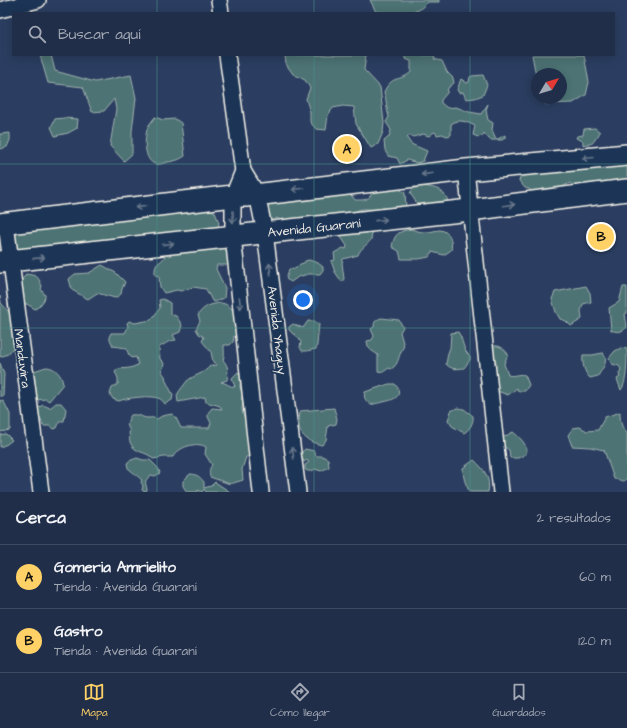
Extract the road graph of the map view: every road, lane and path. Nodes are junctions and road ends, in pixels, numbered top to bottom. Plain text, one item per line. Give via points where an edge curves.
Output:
1 (38, 0) edge
2 (219, 0) edge
3 (0, 10) edge
4 (221, 12) edge
5 (227, 56) edge
6 (627, 155) edge
7 (466, 170) junction
8 (243, 172) junction
9 (627, 190) edge
10 (257, 194) junction
11 (233, 196) junction
12 (470, 210) junction
13 (3, 224) edge
14 (265, 233) junction
15 (233, 236) junction
16 (5, 262) edge
17 (41, 492) edge
18 (261, 492) edge
19 (298, 492) edge
20 (502, 492) edge

1 - 3 street
2 - 4 street
5 - 8 street, Avenida Yhaguy
6 -> 7 main road
7 -> 10 main road
7 - 12 street
8 - 10 street, Avenida Yhaguy
8 - 11 street
12 -> 9 main road, Avenida Guaraní
10 - 11 main road
10 - 14 street, Avenida Yhaguy
11 -> 13 main road
11 -> 15 street
14 -> 12 main road, Avenida Guaraní
12 - 20 street
13 - 16 street, Manduvira
14 - 15 main road, Avenida Guaraní
19 -> 14 street, Avenida Yhaguy
16 -> 15 main road, Avenida Guaraní
15 -> 18 street
16 - 17 street, Manduvira

